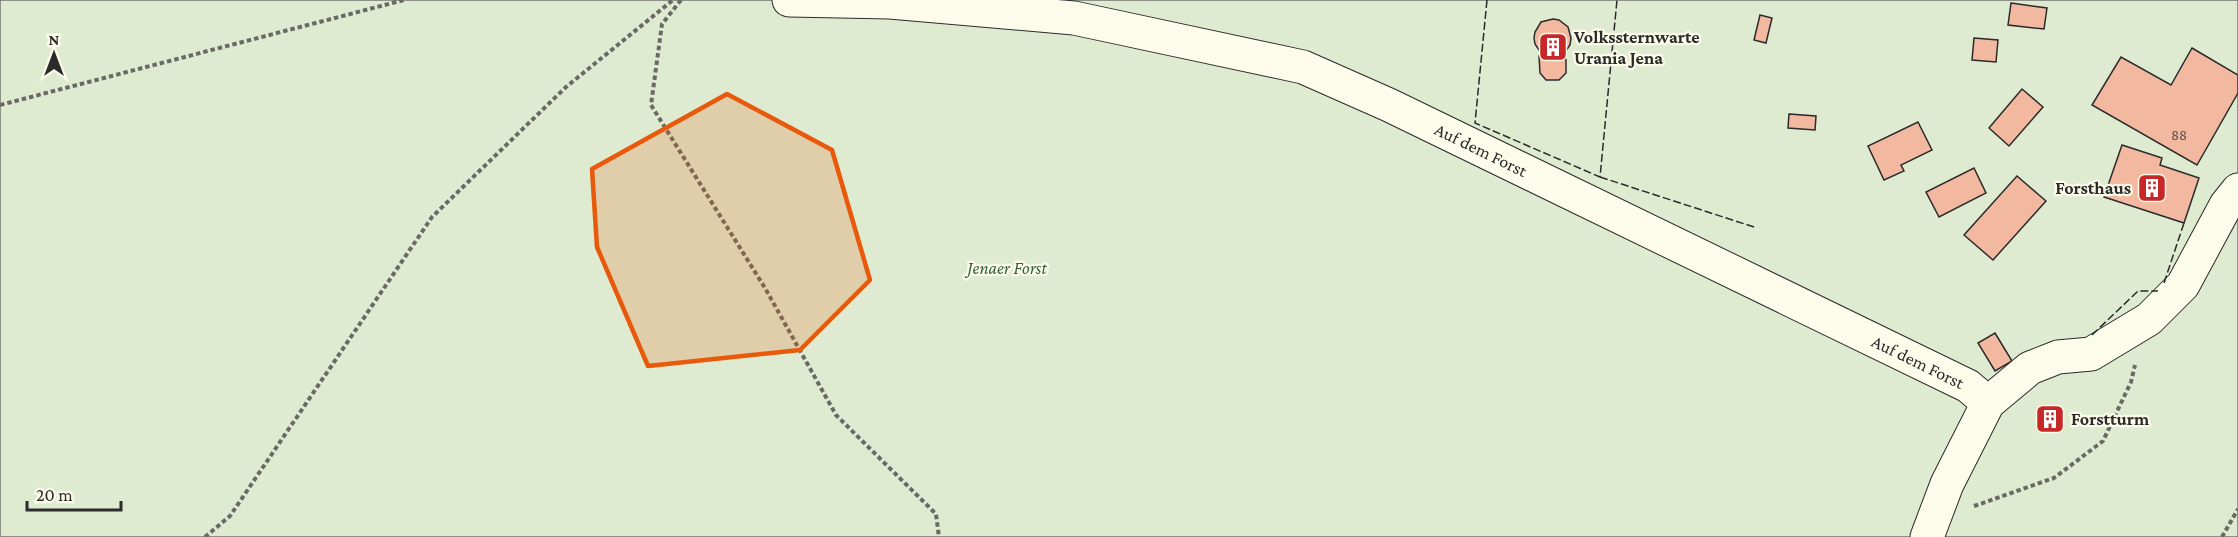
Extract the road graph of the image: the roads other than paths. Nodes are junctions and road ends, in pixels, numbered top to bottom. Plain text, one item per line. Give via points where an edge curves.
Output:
1 (789, 0) edge
2 (2238, 190) edge
3 (1988, 403) junction
4 (1928, 537) edge

1 - 3 lane, Auf dem Forst via 890,2 1074,18 1303,67 1968,386
2 - 3 lane via 2183,285 2149,319 2091,354 2058,357 2030,368
3 - 4 lane via 1947,484

